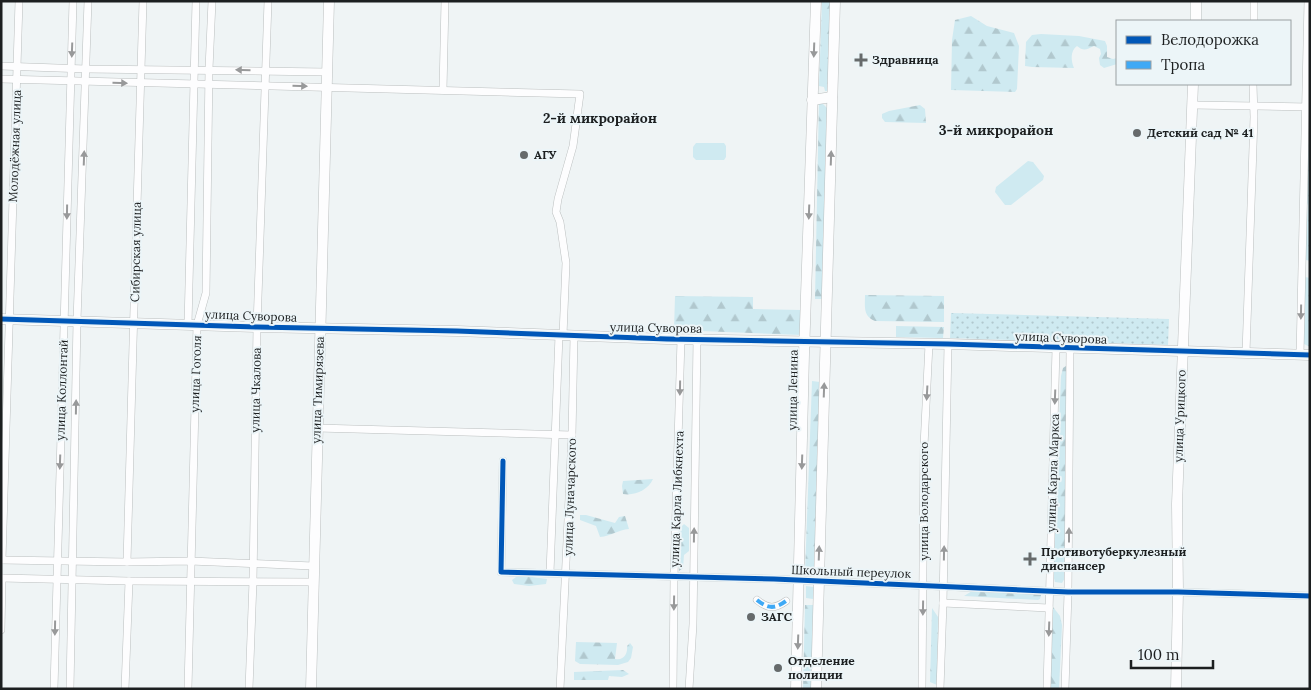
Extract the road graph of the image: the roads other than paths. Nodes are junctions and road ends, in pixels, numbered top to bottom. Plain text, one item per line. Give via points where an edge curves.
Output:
1 (19, 1) edge
2 (74, 1) edge
3 (88, 1) edge
4 (143, 1) edge
5 (196, 1) edge
6 (212, 1) edge
7 (268, 1) edge
8 (329, 1) edge
9 (445, 1) edge
10 (816, 1) edge
11 (835, 1) edge
12 (1196, 1) edge
13 (1254, 1) edge
14 (1308, 1) edge
15 (1196, 20) edge
16 (1254, 20) edge
17 (1, 66) edge
18 (17, 66) junction
19 (71, 68) junction
20 (86, 68) junction
21 (141, 69) junction
22 (193, 69) junction
23 (209, 69) junction
24 (266, 70) junction
25 (327, 72) junction
26 (1, 79) edge
27 (17, 79) junction
28 (71, 81) junction
29 (86, 82) junction
30 (140, 83) junction
31 (193, 84) junction
32 (209, 85) junction
33 (265, 85) junction
34 (1193, 85) edge
35 (1253, 85) edge
36 (327, 86) junction
37 (443, 90) junction
38 (832, 97) junction
39 (812, 100) junction
40 (1192, 105) junction
41 (1254, 106) junction
42 (1307, 107) edge
43 (5, 319) edge
44 (64, 320) junction
45 (77, 321) junction
46 (135, 323) junction
47 (192, 325) junction
48 (257, 327) junction
49 (320, 328) junction
50 (561, 335) junction
51 (574, 336) junction
52 (681, 339) junction
53 (697, 339) junction
54 (804, 342) junction
55 (826, 342) junction
56 (929, 344) junction
57 (948, 344) junction
58 (1056, 348) junction
59 (1070, 348) junction
60 (1183, 351) junction
61 (1246, 353) junction
62 (1305, 355) edge
63 (317, 428) junction
64 (556, 435) junction
65 (572, 435) junction
66 (503, 461) dead end
67 (1, 560) edge
68 (57, 561) junction
69 (72, 561) junction
70 (190, 561) junction
71 (127, 562) junction
72 (253, 564) junction
73 (313, 566) junction
74 (550, 573) junction
75 (566, 574) junction
76 (674, 577) junction
77 (2, 578) edge
78 (694, 578) junction
79 (56, 580) junction
80 (72, 580) junction
81 (129, 581) junction
82 (190, 581) junction
83 (253, 581) junction
84 (799, 581) junction
85 (819, 581) junction
86 (313, 582) junction
87 (924, 585) junction
88 (943, 585) junction
89 (1050, 591) junction
90 (1068, 592) junction
91 (1178, 592) junction
92 (1310, 596) edge
93 (757, 600) dead end
94 (786, 600) dead end
95 (943, 603) junction
96 (1049, 608) junction
97 (1, 630) edge
98 (54, 689) edge
99 (70, 689) edge
100 (125, 689) edge
101 (188, 689) edge
102 (249, 689) edge
103 (311, 689) edge
104 (560, 689) edge
105 (673, 689) edge
106 (689, 689) edge
107 (796, 689) edge
108 (816, 689) edge
109 (922, 689) edge
110 (940, 689) edge
111 (1047, 689) edge
112 (1065, 689) edge
113 (1176, 689) edge

1 - 18 street, Молодёжная улица
2 -> 19 street, улица Коллонтай
3 - 20 street, улица Коллонтай
4 - 21 street, Сибирская улица
5 - 22 street
6 - 23 street, улица Гоголя
7 - 24 street, улица Чкалова
8 - 25 street, улица Тимирязева
9 - 37 street
10 -> 39 street, улица Ленина
11 - 38 street
12 - 15 street
13 - 16 street
14 - 42 street
17 - 18 street
18 - 19 street
18 - 27 street, Молодёжная улица
19 - 20 street
19 - 28 street, улица Коллонтай
20 - 21 street
20 - 29 street, улица Коллонтай
21 - 22 street
21 - 30 street, Сибирская улица
22 - 23 street
22 - 31 street
24 -> 23 street
23 - 32 street, улица Гоголя
24 - 25 street
24 - 33 street, улица Чкалова
25 - 36 street, улица Тимирязева
26 - 27 street
27 - 28 street
27 - 43 street, Молодёжная улица
28 - 29 street
28 -> 44 street, улица Коллонтай
29 -> 30 street
45 -> 29 street, улица Коллонтай
30 - 31 street
30 - 46 street, Сибирская улица
31 - 32 street
31 - 47 street
32 - 33 street
32 - 47 street, улица Гоголя via 206,293
33 -> 36 street
33 - 48 street, улица Чкалова
34 - 40 street, улица Урицкого
35 - 41 street
36 - 37 street
36 - 49 street, улица Тимирязева
37 - 50 street, улица Луначарского via 580,94 573,146 556,212 566,263
38 - 39 street
55 -> 38 street
39 -> 54 street, улица Ленина
40 - 41 street
40 - 60 street, улица Урицкого
41 - 42 street
41 - 61 street
42 -> 62 street
43 - 44 street, улица Суворова
43 - 67 street, Молодёжная улица
44 - 45 street, улица Суворова
44 -> 68 street, улица Коллонтай
45 - 46 street, улица Суворова
69 -> 45 street, улица Коллонтай
46 - 47 street, улица Суворова
46 - 71 street, Сибирская улица
47 - 48 street, улица Суворова
47 - 70 street, улица Гоголя
48 - 49 street, улица Суворова
48 - 72 street, улица Чкалова
49 - 50 street, улица Суворова
49 - 63 street, улица Тимирязева
50 - 51 street, улица Суворова
50 - 64 street, улица Луначарского
51 - 52 street, улица Суворова
51 - 65 street, улица Луначарского
52 - 53 street, улица Суворова
52 -> 76 street, улица Карла Либкнехта
53 - 54 street, улица Суворова
78 -> 53 street, улица Карла Либкнехта
54 - 55 street, улица Суворова
54 -> 84 street, улица Ленина
55 - 56 street, улица Суворова
85 -> 55 street
56 - 57 street, улица Суворова
56 -> 87 street, улица Володарского via 924,446
57 - 58 street, улица Суворова
88 -> 57 street, улица Володарского
58 - 59 street, улица Суворова
58 -> 89 street, улица Карла Маркса
59 - 60 street, улица Суворова
90 -> 59 street, улица Карла Маркса
60 - 61 street, улица Суворова
60 - 91 street, улица Урицкого via 1176,504
61 - 62 street, улица Суворова
63 - 64 street
63 - 73 street, улица Тимирязева
64 - 65 street
64 - 74 street, улица Луначарского
65 - 75 street, улица Луначарского
66 - 74 street, Школьный переулок via 501,572
67 - 68 street
68 - 69 street
68 - 79 street, улица Коллонтай
69 - 71 street
69 - 80 street, улица Коллонтай
70 - 71 street
70 - 72 street
70 - 82 street, улица Гоголя
72 - 73 street
72 - 83 street, улица Чкалова
73 - 86 street, улица Тимирязева
74 - 75 street, Школьный переулок
75 - 76 street, Школьный переулок
75 - 104 street, улица Луначарского
76 - 78 street, Школьный переулок
76 -> 105 street, улица Карла Либкнехта
77 - 79 street
77 - 97 street
78 - 84 street, Школьный переулок
78 - 106 street, улица Карла Либкнехта
79 - 80 street
79 -> 98 street, улица Коллонтай
80 - 81 street
80 - 99 street
81 - 82 street
81 - 100 street
82 - 83 street
82 - 101 street, улица Гоголя
83 - 86 street
83 - 102 street, улица Чкалова
84 - 85 street, Школьный переулок
84 -> 107 street, улица Ленина
85 - 87 street, Школьный переулок
85 - 108 street
86 - 103 street, улица Тимирязева
87 - 88 street, Школьный переулок
87 -> 109 street, улица Володарского
88 - 89 street, Школьный переулок
88 - 95 street, улица Володарского
89 - 90 street, Школьный переулок
89 - 96 street, улица Карла Маркса
90 - 91 street, Школьный переулок
90 - 112 street, улица Карла Маркса
91 - 92 street, Школьный переулок
91 - 113 street, улица Урицкого
93 - 94 street via 766,607 777,607
95 - 96 street
95 - 110 street, улица Володарского
96 -> 111 street, улица Карла Маркса

